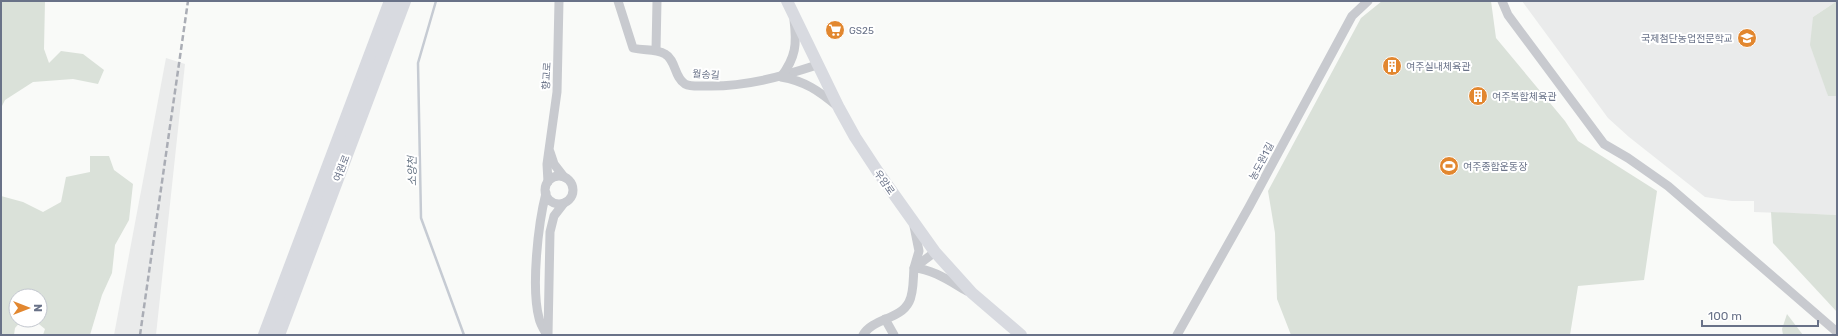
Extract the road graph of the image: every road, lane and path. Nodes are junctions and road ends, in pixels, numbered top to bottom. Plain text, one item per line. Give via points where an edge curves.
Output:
1 (391, 1) edge
2 (404, 1) edge
3 (559, 1) edge
4 (618, 1) edge
5 (657, 1) edge
6 (787, 1) edge
7 (1368, 1) edge
8 (1502, 1) edge
9 (794, 15) junction
10 (656, 50) junction
11 (817, 65) junction
12 (781, 77) junction
13 (839, 108) junction
14 (550, 152) junction
15 (564, 177) junction
16 (548, 182) junction
17 (546, 193) junction
18 (564, 203) junction
19 (913, 221) junction
20 (935, 252) junction
21 (914, 268) junction
22 (972, 293) junction
23 (285, 315) junction
24 (885, 319) junction
25 (1837, 332) edge
26 (265, 335) edge
27 (278, 335) edge
28 (282, 335) edge
29 (547, 335) edge
30 (863, 335) edge
31 (894, 335) edge
32 (1021, 335) edge
33 (1177, 335) edge

1 - 26 highway, 여원로
2 - 23 highway, 여원로
3 - 14 street, 향교로 via 557,92
4 - 10 street via 633,48
5 - 10 street
6 - 9 main road, 우암로
7 - 33 street, 농도원1길 via 1352,16
8 - 25 street via 1508,15 1604,144 1668,186
9 - 11 main road, 우암로
9 - 12 street via 795,51 790,65
10 - 12 street, 월송길 via 670,58 685,84 694,86 725,87
11 - 12 street, 월송길
11 - 13 main road, 우암로
12 - 13 street via 806,83
13 - 19 main road, 우암로 via 855,137
14 - 15 street via 554,164
14 - 16 street, 향교로 via 547,164
15 - 16 street via 552,178
15 - 18 street via 572,184 573,190 569,200
16 - 17 street
17 - 18 street via 552,202
17 - 29 street via 539,228 536,296 539,319
18 - 29 street via 554,216 550,232
19 - 20 main road, 우암로
19 - 21 street via 919,251
20 - 21 street
20 - 22 main road, 우암로
21 - 22 street via 923,268
21 - 24 street via 909,302 904,308
22 - 32 main road, 우암로
23 - 27 highway, 여원로
23 - 28 highway
24 - 30 street via 873,324
24 - 31 street

